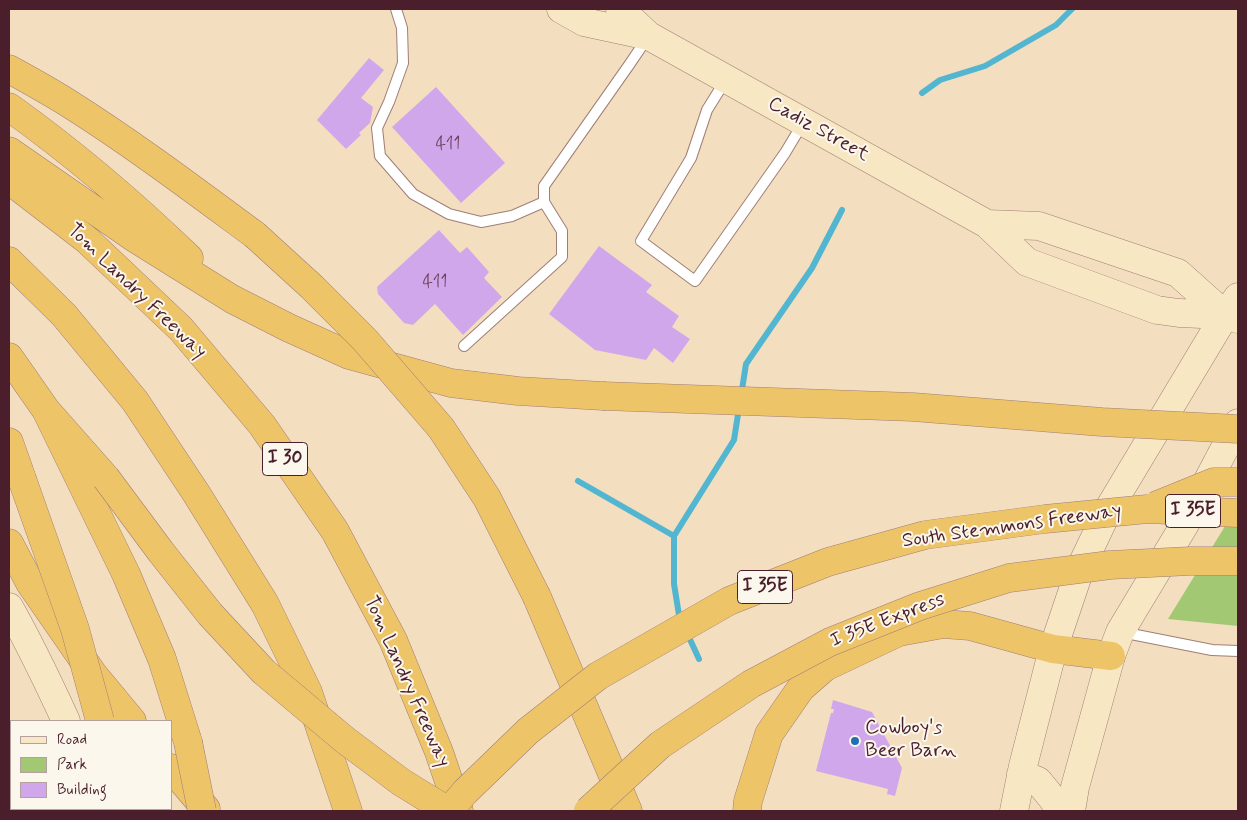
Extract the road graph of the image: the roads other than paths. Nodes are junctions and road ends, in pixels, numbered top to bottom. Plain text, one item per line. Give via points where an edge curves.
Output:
1 (396, 9) edge
2 (561, 9) edge
3 (620, 9) edge
4 (649, 36) junction
5 (9, 69) edge
6 (726, 79) junction
7 (9, 106) edge
8 (804, 122) junction
9 (9, 151) edge
10 (9, 180) edge
11 (544, 202) junction
12 (987, 224) junction
13 (9, 261) edge
14 (232, 299) junction
15 (1234, 311) edge
16 (464, 346) dead end
17 (9, 357) edge
18 (1238, 423) edge
19 (1238, 429) edge
20 (9, 442) edge
21 (1238, 482) edge
22 (96, 485) junction
23 (1147, 509) junction
24 (1238, 513) edge
25 (9, 543) edge
26 (1238, 561) edge
27 (9, 607) edge
28 (1116, 644) junction
29 (1053, 649) junction
30 (1238, 651) edge
31 (66, 720) edge
32 (100, 720) edge
33 (131, 720) edge
34 (188, 742) junction
35 (172, 769) edge
36 (1021, 774) junction
37 (190, 811) edge
38 (202, 811) edge
39 (208, 811) edge
40 (348, 811) edge
41 (448, 811) edge
42 (459, 811) edge
43 (588, 811) edge
44 (628, 811) edge
45 (747, 811) edge
46 (1014, 811) edge
47 (1060, 811) edge
48 (1071, 811) edge

1 - 11 lane via 402,28 403,63 377,128 380,156 413,194 449,214 481,222 512,216
2 - 4 main road, Cadiz Street via 584,22
3 - 4 main road, Cadiz Street
4 - 6 main road, Cadiz Street
4 - 11 lane via 544,186
5 - 44 highway, bridge via 68,103 169,171 255,235 365,340 441,428 487,498 537,597
6 - 8 main road, Cadiz Street
6 - 8 lane via 707,110 691,158 641,241 695,281 786,153
7 - 14 highway via 149,219
8 - 12 main road, Cadiz Street
9 - 14 highway
10 - 42 highway, Tom Landry Freeway / I 30 via 87,240 181,329 262,425 335,531 393,640 439,752
11 - 16 lane via 562,231 562,257
12 - 15 main road, Cadiz Street via 1039,226 1178,273
12 - 15 main road, Cadiz Street via 1027,262 1157,310 1179,313
13 - 40 highway via 64,315 135,401 196,492 265,604 308,692
14 - 19 highway, bridge via 349,355 451,383 603,396 913,407
15 - 29 main road via 1108,510 1080,570
17 - 22 highway
18 - 28 main road
20 - 32 highway, bridge via 75,630
21 - 23 highway, bridge via 1214,482
22 - 34 highway via 126,574 162,659
22 - 41 highway, bridge via 161,552 210,614 264,672 352,746 400,782
23 - 24 highway, South Stemmons Freeway / I 35E, bridge
23 - 41 highway, South Stemmons Freeway / I 35E, bridge via 926,535 828,562 729,601 598,676 528,732
25 - 33 highway via 30,584 93,674
26 - 43 highway, I 35E Express, bridge via 1110,565 1009,578 920,606 830,642 750,684 660,745
27 - 31 main road
28 - 29 highway
28 - 30 lane
28 - 48 main road
29 - 36 main road
29 - 45 highway via 970,626 943,624 899,632 825,667 801,688 769,734
34 - 37 highway, bridge
34 - 38 highway, bridge
35 - 39 highway
36 - 46 main road
36 - 47 main road via 1038,780

